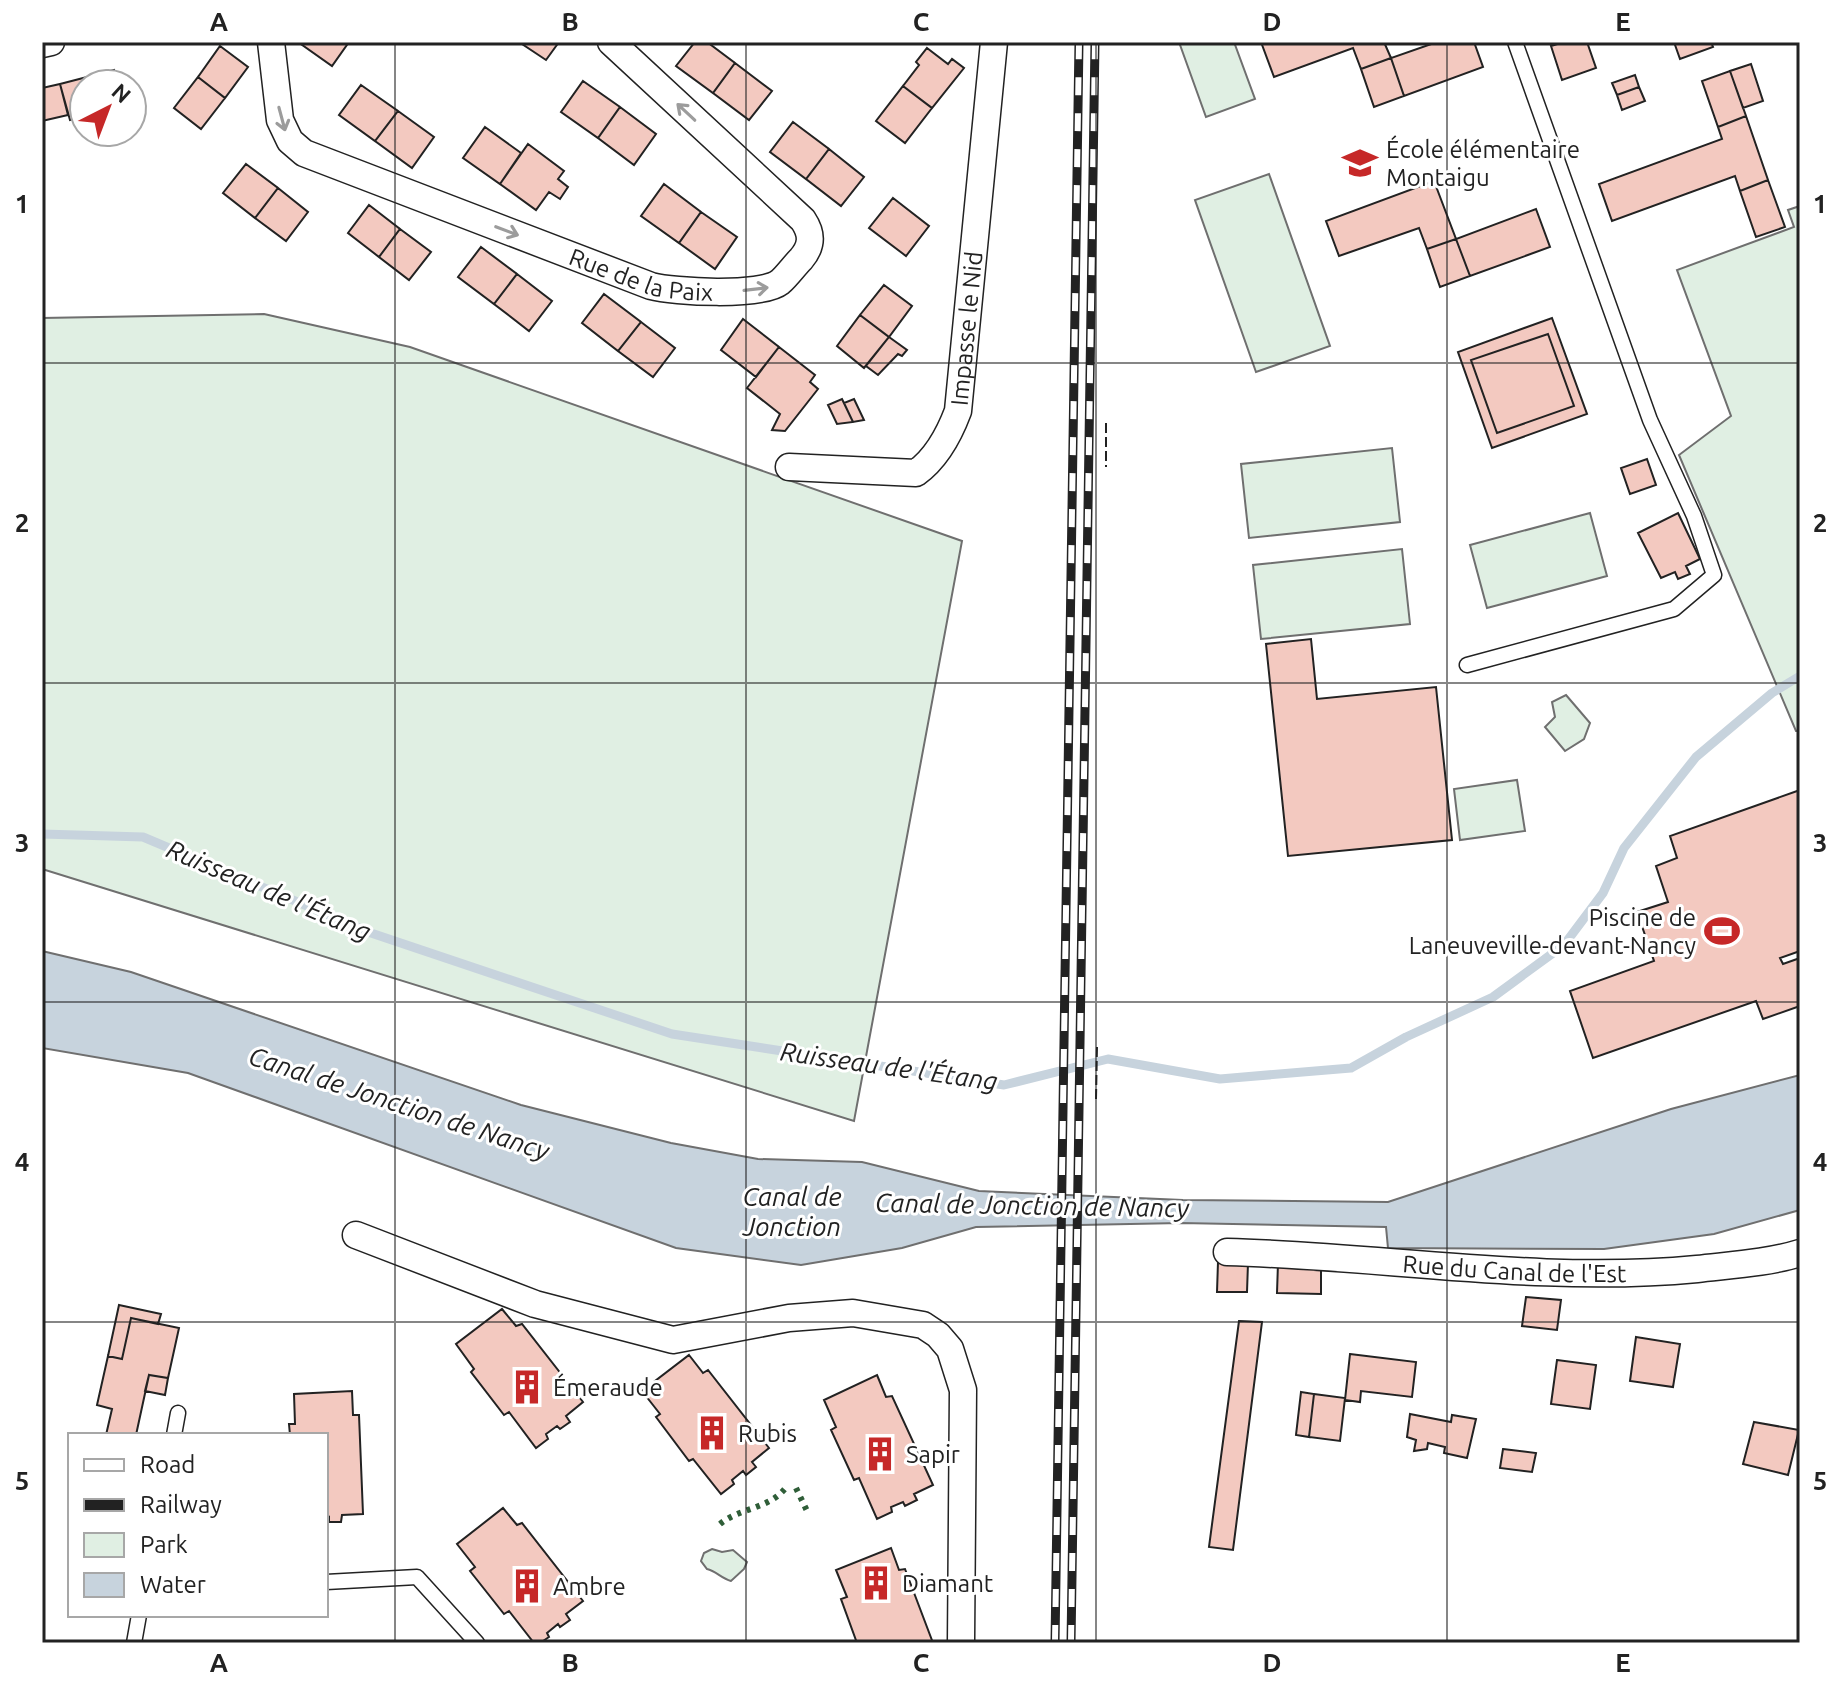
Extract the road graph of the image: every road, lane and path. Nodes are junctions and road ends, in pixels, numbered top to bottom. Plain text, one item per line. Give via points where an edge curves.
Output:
1 (51, 42) edge
2 (271, 42) edge
3 (611, 42) edge
4 (994, 42) edge
5 (1515, 42) edge
6 (42, 44) edge
7 (789, 467) dead end
8 (1467, 665) dead end
9 (356, 1235) dead end
10 (1227, 1252) dead end
11 (1800, 1253) edge
12 (178, 1413) dead end
13 (174, 1433) edge
14 (328, 1582) edge
15 (139, 1617) edge
16 (134, 1643) edge
17 (477, 1643) edge
18 (961, 1643) edge

1 - 6 street
2 -> 3 street, Rue de la Paix via 280,120 290,141 304,153 651,286 670,291 759,290 779,283 811,243 803,220
4 - 7 street, Impasse le Nid via 958,411 952,426 935,455 916,473
5 - 8 lane via 1650,420 1694,516 1714,575 1674,609
9 - 18 street via 535,1304 673,1340 789,1318 853,1313 923,1325 938,1335 950,1349 963,1390
10 - 11 street, Rue du Canal de l'Est via 1590,1274 1717,1267
12 - 13 lane
14 - 17 lane via 417,1577
15 - 16 lane

